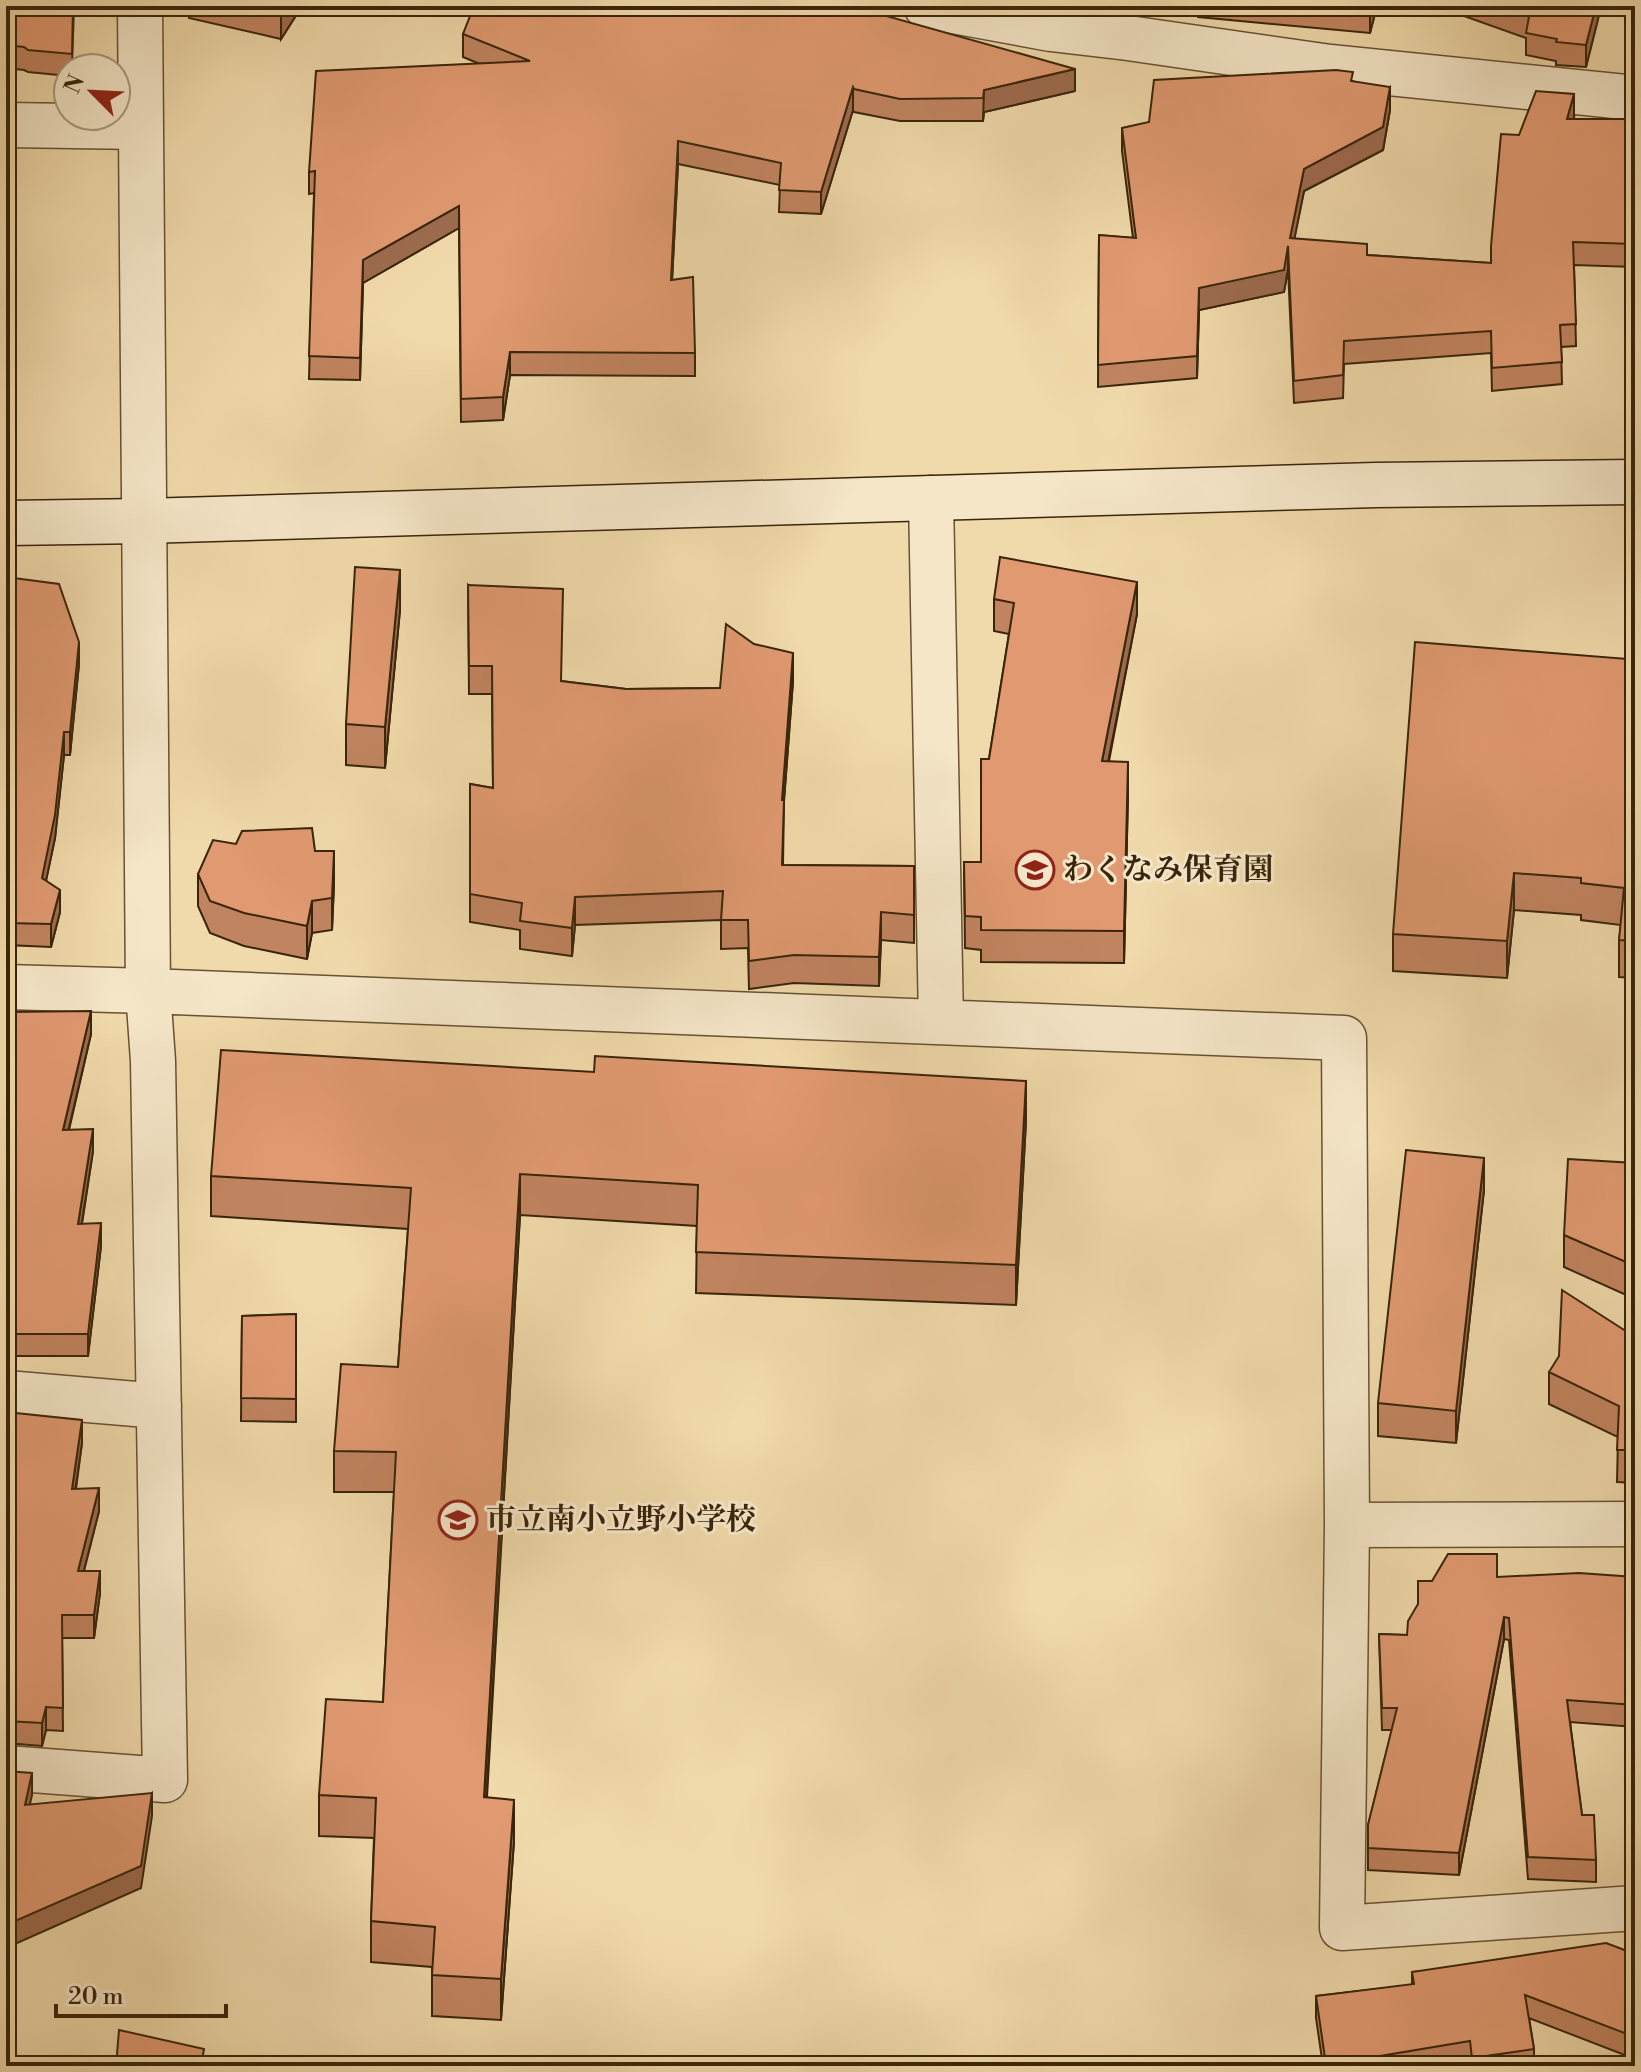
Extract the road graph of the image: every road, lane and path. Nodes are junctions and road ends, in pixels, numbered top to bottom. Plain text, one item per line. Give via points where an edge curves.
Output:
1 (140, 6) edge
2 (926, 6) edge
3 (1135, 22) edge
4 (1635, 98) edge
5 (6, 125) edge
6 (141, 127) junction
7 (1635, 482) edge
8 (931, 498) junction
9 (144, 521) junction
10 (6, 523) edge
11 (6, 987) edge
12 (148, 991) junction
13 (941, 1022) junction
14 (6, 1393) edge
15 (159, 1406) junction
16 (1635, 1524) edge
17 (1347, 1525) junction
18 (6, 1768) edge
19 (1635, 1908) edge

1 - 6 street
2 - 3 street via 1051,29
3 - 4 street via 1330,67
5 - 6 street
6 - 9 street
7 - 8 street
8 - 9 street
8 - 13 street
9 - 10 street
9 - 12 street
11 - 12 street
12 - 13 street
12 - 15 street
13 - 17 street via 1344,1038
14 - 15 street
15 - 18 street via 165,1780
16 - 17 street
17 - 19 street via 1342,1928

